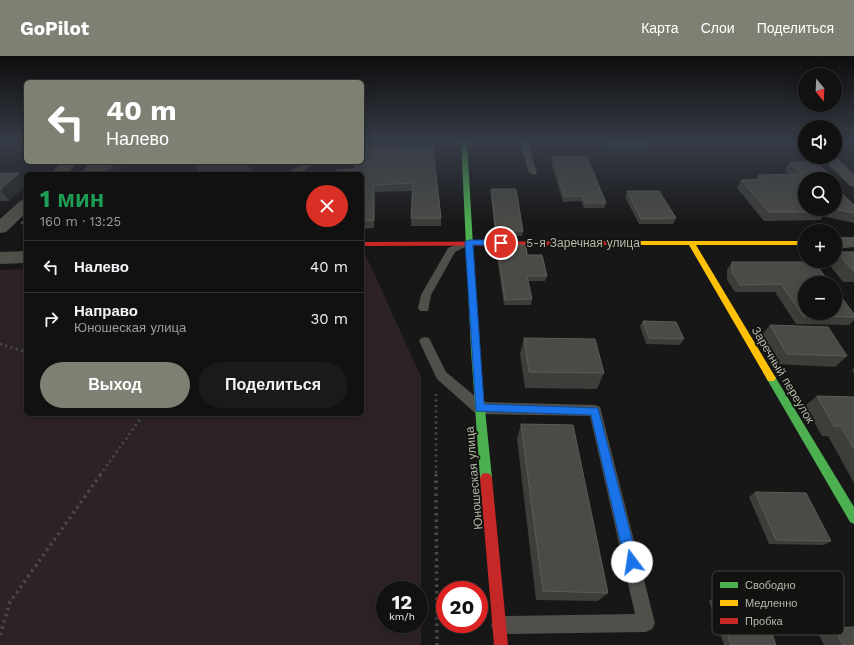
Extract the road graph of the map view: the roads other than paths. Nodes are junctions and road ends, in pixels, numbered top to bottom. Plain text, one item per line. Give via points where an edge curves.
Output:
1 (465, 168) edge
2 (532, 168) edge
3 (840, 168) edge
4 (533, 173) dead end
5 (854, 182) edge
6 (24, 206) edge
7 (0, 228) edge
8 (469, 242) junction
9 (854, 242) edge
10 (798, 243) edge
11 (842, 243) edge
12 (364, 244) edge
13 (692, 244) junction
14 (24, 257) edge
15 (0, 258) edge
16 (424, 308) dead end
17 (425, 341) dead end
18 (479, 408) junction
19 (854, 518) edge
20 (500, 625) junction
21 (501, 645) edge

1 - 8 street, Юношеская улица
2 - 4 lane
3 - 5 street
6 - 7 street
8 - 12 street, 5-я Заречная улица
8 - 13 street, 5-я Заречная улица
8 - 16 lane via 451,250 426,295
8 - 18 street, Юношеская улица
9 - 11 street
10 - 13 street, 5-я Заречная улица
13 - 19 street, Заречный переулок
14 - 15 street
17 - 18 lane via 441,375
18 - 20 street, Юношеская улица
18 - 20 lane via 595,411 646,623
20 - 21 street, Юношеская улица

